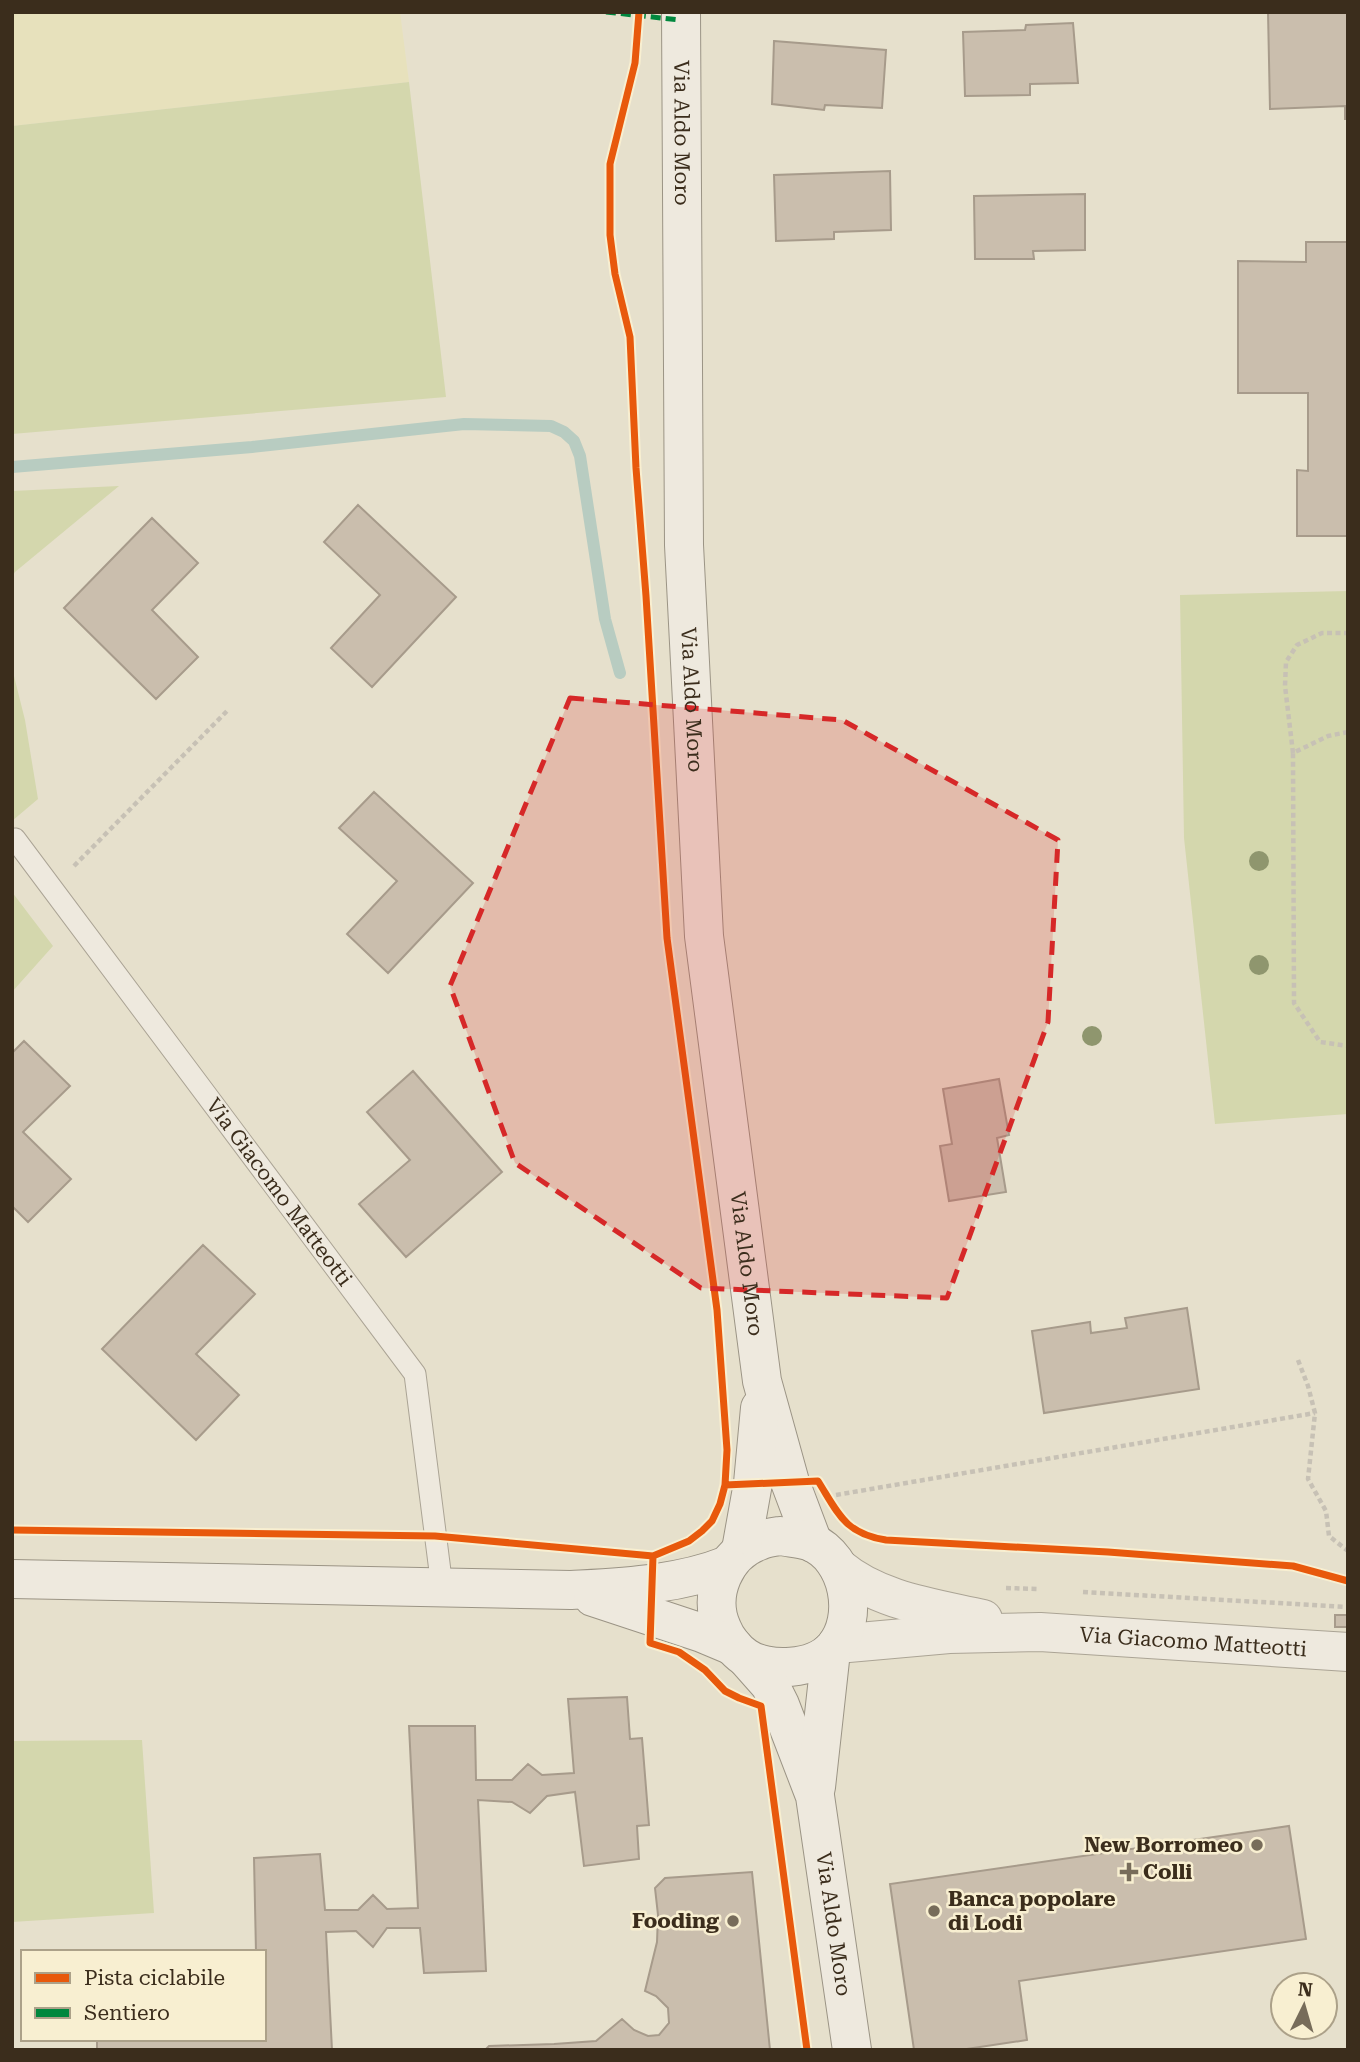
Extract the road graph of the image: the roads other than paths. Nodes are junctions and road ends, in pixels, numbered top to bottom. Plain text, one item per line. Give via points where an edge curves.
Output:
1 (681, 12) edge
2 (15, 839) dead end
3 (762, 1381) junction
4 (826, 1555) junction
5 (735, 1558) junction
6 (12, 1579) edge
7 (442, 1587) junction
8 (571, 1590) junction
9 (1040, 1632) junction
10 (834, 1648) junction
11 (740, 1652) junction
12 (1348, 1652) edge
13 (815, 1796) junction
14 (852, 2050) edge

1 - 3 street, Via Aldo Moro via 684,545 704,936
2 - 7 lane, Via Giacomo Matteotti via 415,1374
3 - 4 street, Via Aldo Moro via 790,1482
3 - 5 street, Via Aldo Moro via 753,1483
4 - 5 street via 780,1536 759,1541
4 - 9 street, Via Giacomo Matteotti via 848,1576 875,1590
4 - 10 street via 845,1583 848,1603 846,1623
5 - 8 street via 709,1571 652,1583
5 - 11 street via 718,1585 716,1606 722,1628
6 - 7 street
7 - 8 street
8 - 11 street via 675,1623
9 - 10 street, Via Giacomo Matteotti via 949,1634
9 - 12 street, Via Giacomo Matteotti
10 - 11 street via 806,1664 787,1668 769,1666
10 - 13 street, Via Aldo Moro
11 - 13 street, Via Aldo Moro via 780,1705
13 - 14 street, Via Aldo Moro

